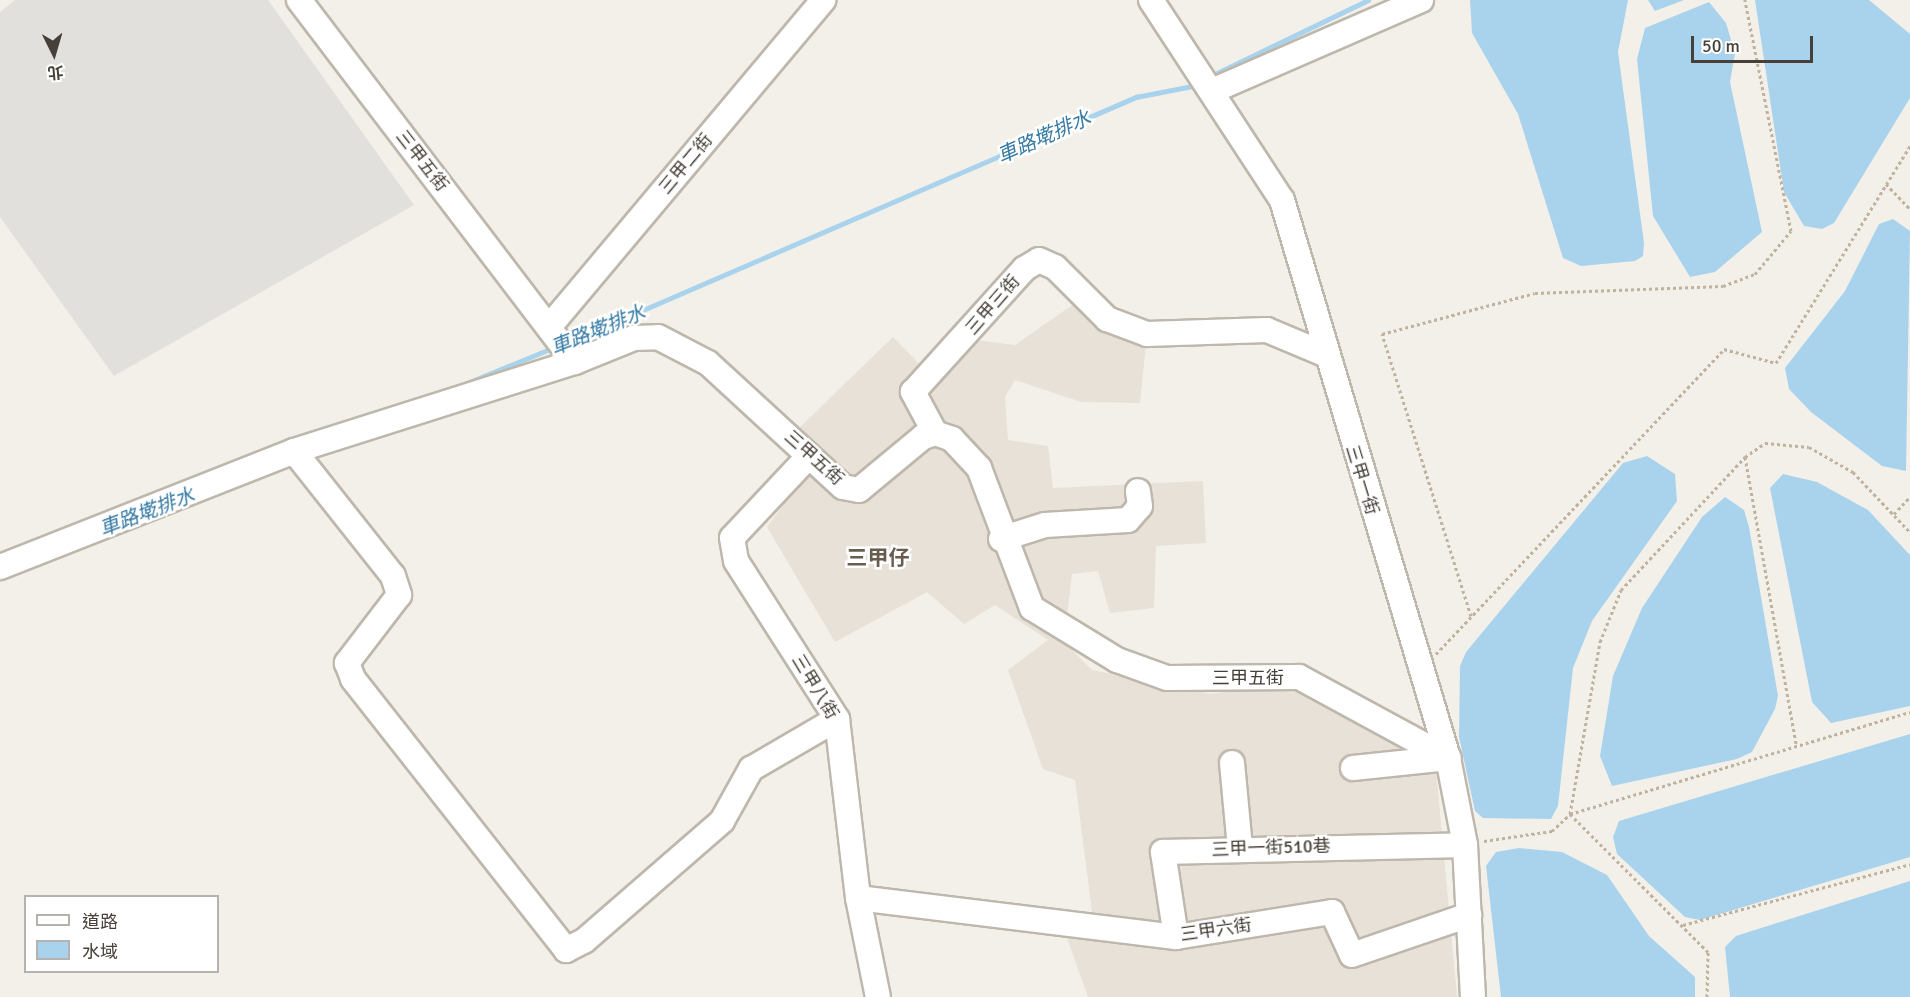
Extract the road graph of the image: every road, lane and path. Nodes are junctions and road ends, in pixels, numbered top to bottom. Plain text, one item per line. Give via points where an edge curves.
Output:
1 (299, 0) edge
2 (823, 0) edge
3 (1150, 0) edge
4 (1421, 0) edge
5 (1745, 0) edge
6 (1212, 91) junction
7 (1910, 146) edge
8 (1886, 184) junction
9 (1910, 209) edge
10 (549, 327) junction
11 (1324, 354) junction
12 (575, 362) junction
13 (935, 433) junction
14 (294, 452) junction
15 (809, 456) junction
16 (1745, 457) junction
17 (1138, 490) dead end
18 (1910, 497) edge
19 (1894, 514) junction
20 (1910, 532) edge
21 (1001, 539) junction
22 (0, 567) edge
23 (1471, 616) junction
24 (1421, 670) junction
25 (1910, 712) edge
26 (837, 719) junction
27 (1796, 743) junction
28 (1448, 759) junction
29 (1232, 763) dead end
30 (1353, 768) dead end
31 (1570, 814) junction
32 (1465, 844) junction
33 (1240, 848) junction
34 (1910, 864) edge
35 (858, 898) junction
36 (1469, 915) junction
37 (1683, 925) junction
38 (1176, 937) junction
39 (878, 997) edge
40 (1473, 997) edge
41 (1707, 997) edge

1 - 10 street, 三甲五街
2 - 10 street, 三甲二街
3 - 6 street, 三甲一街
4 - 6 street
5 - 23 path via 1791,231 1755,274 1723,286 1535,293 1382,334
6 - 11 street, 三甲一街 via 1282,200
7 - 8 path
8 - 9 path
8 - 23 path via 1776,363 1724,349
10 - 12 street, 三甲五街
11 - 13 street, 三甲三街 via 1267,330 1148,334 1107,319 1055,267 1039,260 1024,269 913,392
11 - 24 street, 三甲一街
12 - 14 street
12 - 15 street, 三甲五街 via 634,338 658,338 708,363
13 - 15 street, 三甲五街 via 860,490 843,488
13 - 21 street, 三甲五街 via 952,439 979,468
14 - 22 street
14 - 26 street via 393,576 399,595 347,663 353,679 566,950 584,940 722,821 751,769
15 - 26 street, 三甲八街 via 732,538 736,561
16 - 19 path via 1765,443 1809,447 1853,472
16 - 27 path
16 - 31 path via 1621,590 1598,653
17 - 21 street via 1140,506 1128,520 1045,525
18 - 19 path
19 - 20 path
21 - 28 street, 三甲五街 via 1032,609 1117,660 1167,678 1299,678
23 - 24 path
24 - 28 street, 三甲一街
25 - 27 path
26 - 35 street, 三甲八街
27 - 31 path
28 - 30 street
28 - 32 street, 三甲一街
29 - 33 street
31 - 32 path via 1552,831
31 - 37 path
32 - 33 street, 三甲一街510巷
32 - 36 street, 三甲一街
33 - 38 street, 三甲一街510巷 via 1163,852
34 - 37 path
35 - 38 street, 三甲六街
35 - 39 street, 三甲八街
36 - 38 street, 三甲六街 via 1352,955 1332,912
36 - 40 street, 三甲一街
37 - 41 path via 1708,952

